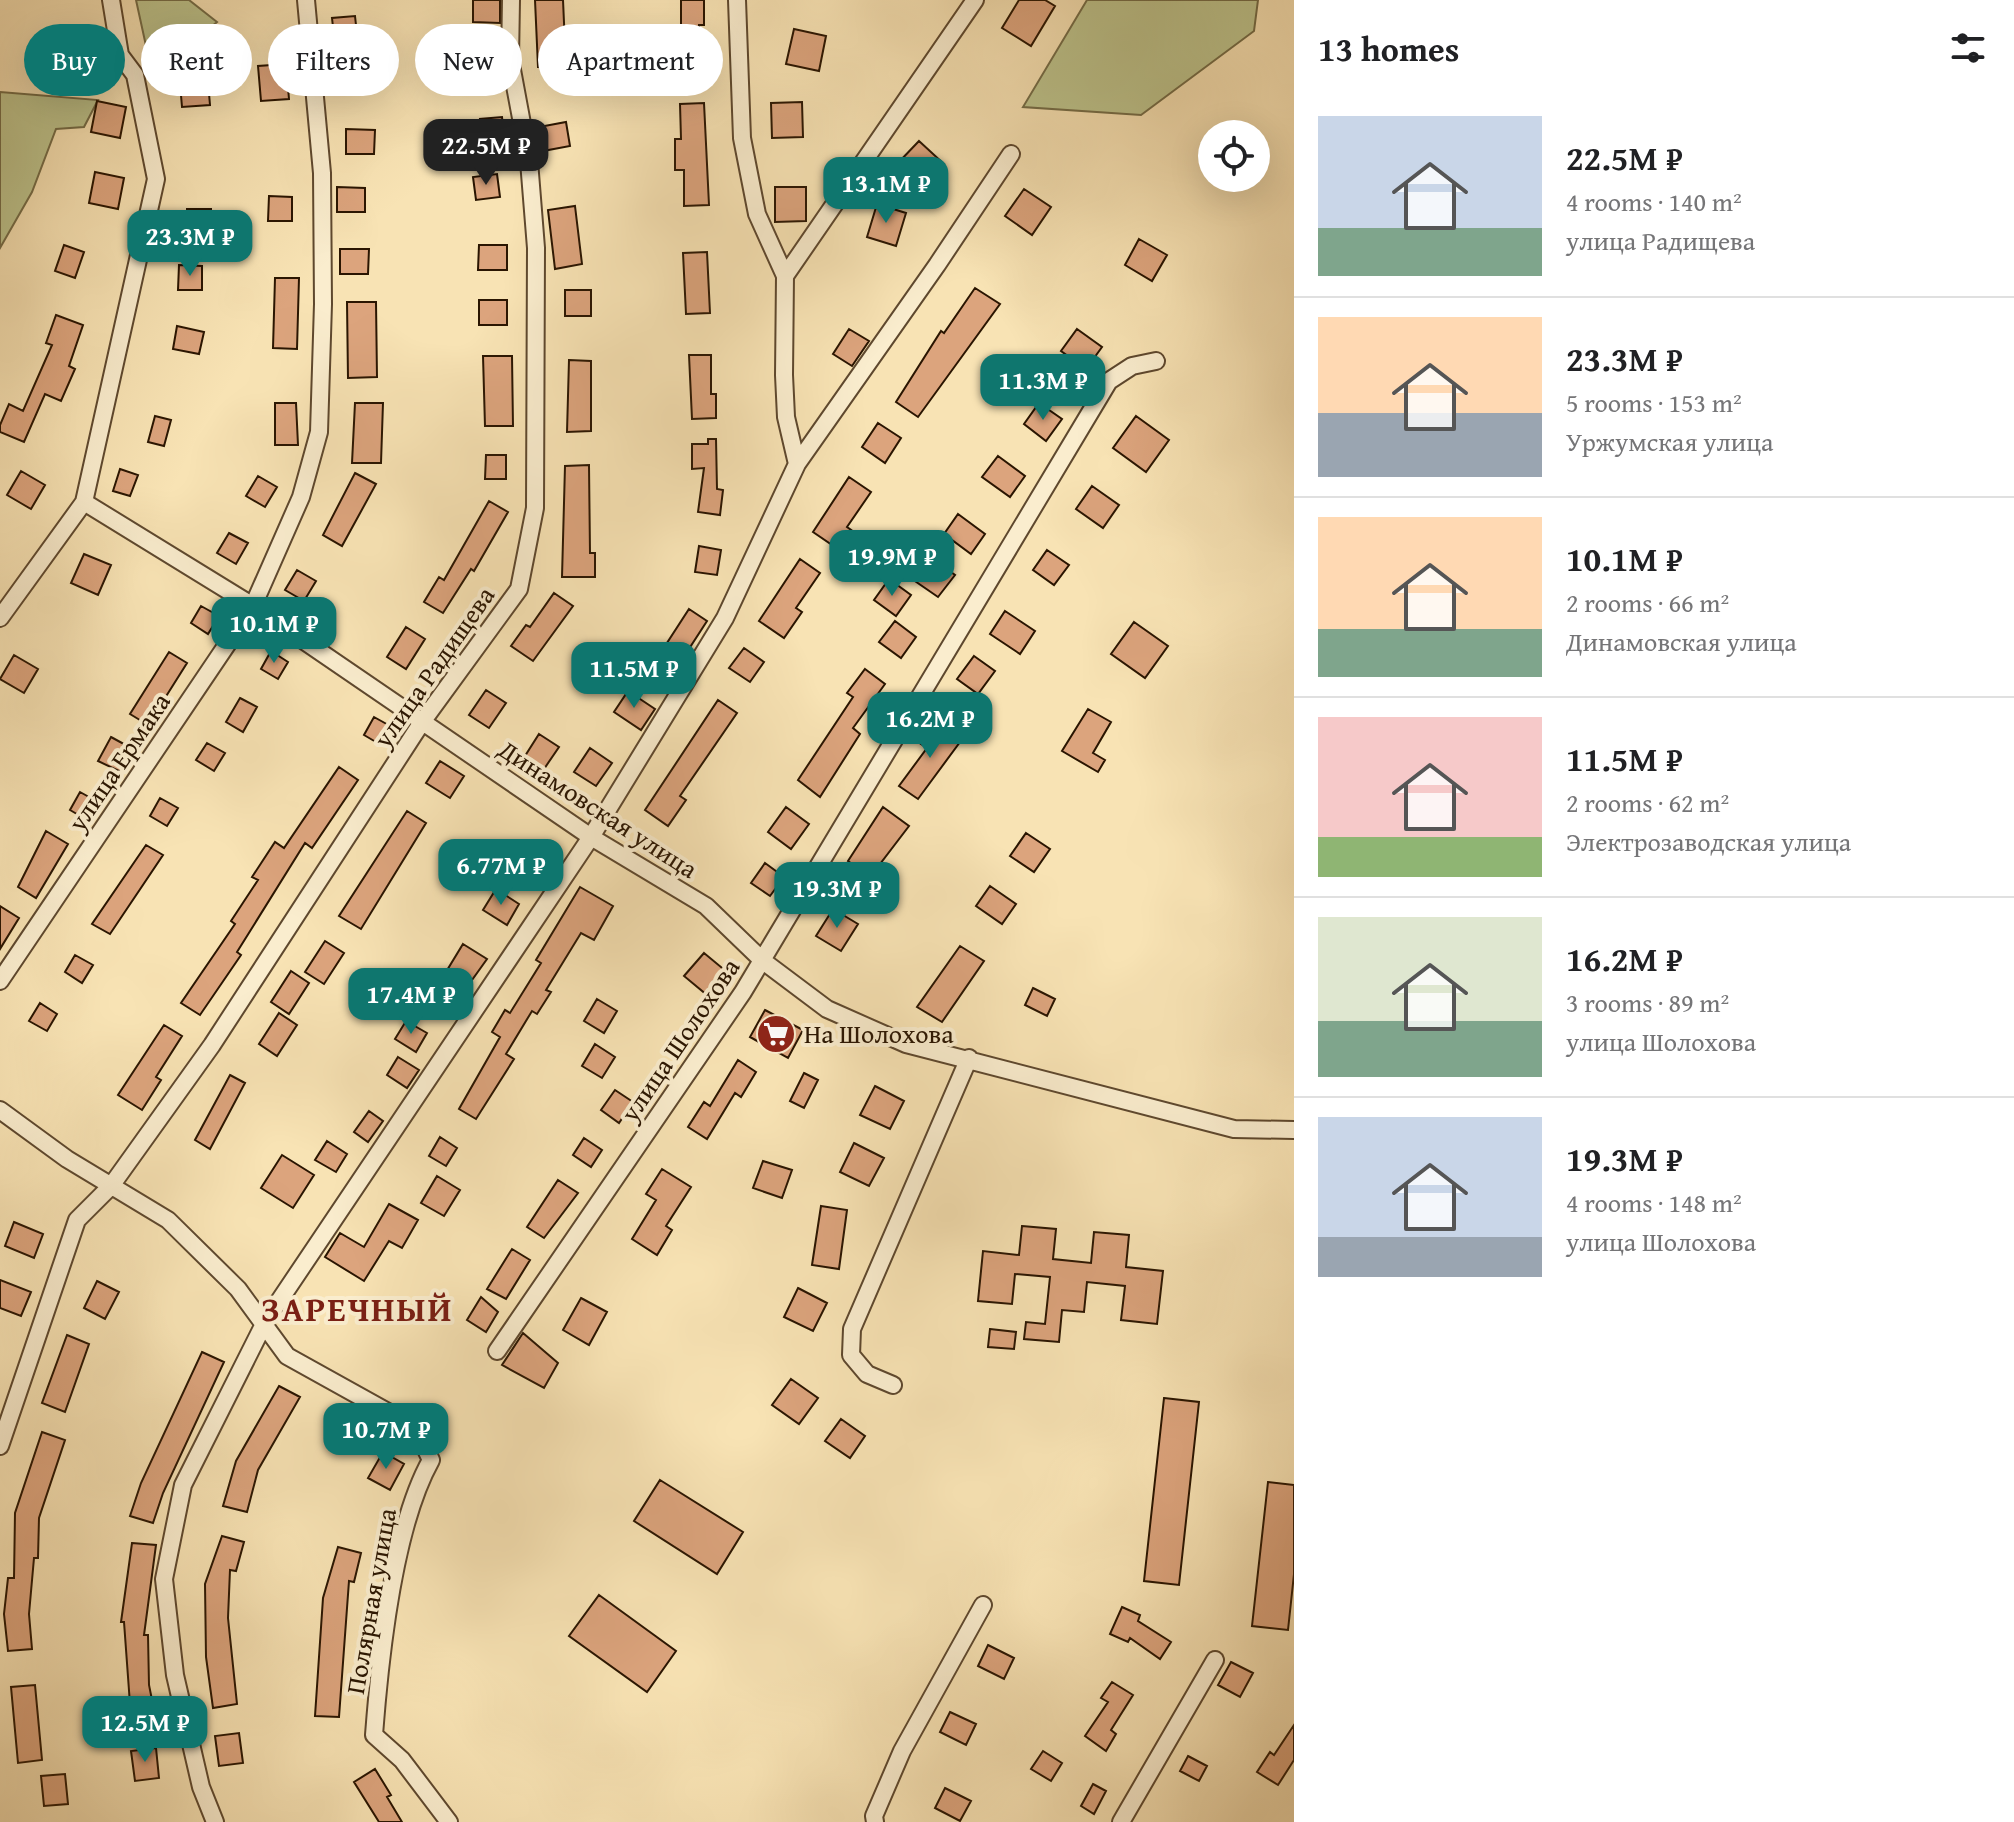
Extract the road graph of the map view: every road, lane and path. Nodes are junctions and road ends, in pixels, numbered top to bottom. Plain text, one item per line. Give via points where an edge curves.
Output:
1 (111, 0) edge
2 (306, 0) edge
3 (511, 0) edge
4 (737, 0) edge
5 (975, 0) edge
6 (1011, 154) dead end
7 (785, 276) junction
8 (1156, 361) dead end
9 (797, 464) junction
10 (84, 502) junction
11 (253, 606) junction
12 (0, 618) edge
13 (422, 722) junction
14 (591, 837) junction
15 (763, 961) junction
16 (0, 981) edge
17 (969, 1058) junction
18 (0, 1110) edge
19 (1294, 1130) edge
20 (111, 1186) junction
21 (265, 1322) junction
22 (497, 1351) dead end
23 (893, 1385) dead end
24 (0, 1446) edge
25 (983, 1605) dead end
26 (1215, 1660) dead end
27 (215, 1822) edge
28 (449, 1822) edge
29 (875, 1822) edge
30 (1121, 1822) edge

1 - 10 street via 120,55 135,75 156,179
2 - 11 street, улица Ермака via 322,173 319,432 301,497
3 - 13 street, улица Радищева via 510,59 529,161 536,248 535,508 519,589
4 - 7 street via 742,138 757,214
5 - 7 street
6 - 9 street
7 - 9 street via 785,403
8 - 15 street, улица Шолохова via 1132,366 1109,381
9 - 14 street via 725,618
10 - 11 street, Динамовская улица
10 - 12 street
11 - 13 street, Динамовская улица
11 - 16 street, улица Ермака
13 - 14 street, Динамовская улица
13 - 20 street, улица Радищева via 212,1045
14 - 15 street, Динамовская улица via 706,906
14 - 21 street
15 - 17 street, Динамовская улица via 827,1009 906,1044
15 - 22 street, улица Шолохова
17 - 19 street, Динамовская улица via 1234,1129
17 - 23 street via 852,1329 851,1355 867,1374
18 - 20 street
20 - 21 street via 168,1220
20 - 24 street, улица Радищева via 77,1220
21 - 27 street via 183,1485 164,1579 175,1675 201,1787
21 - 28 street, Полярная улица via 287,1356 404,1421 418,1433 431,1460 420,1479 399,1557 380,1658 374,1735 402,1760
25 - 29 street via 902,1751
26 - 30 street

